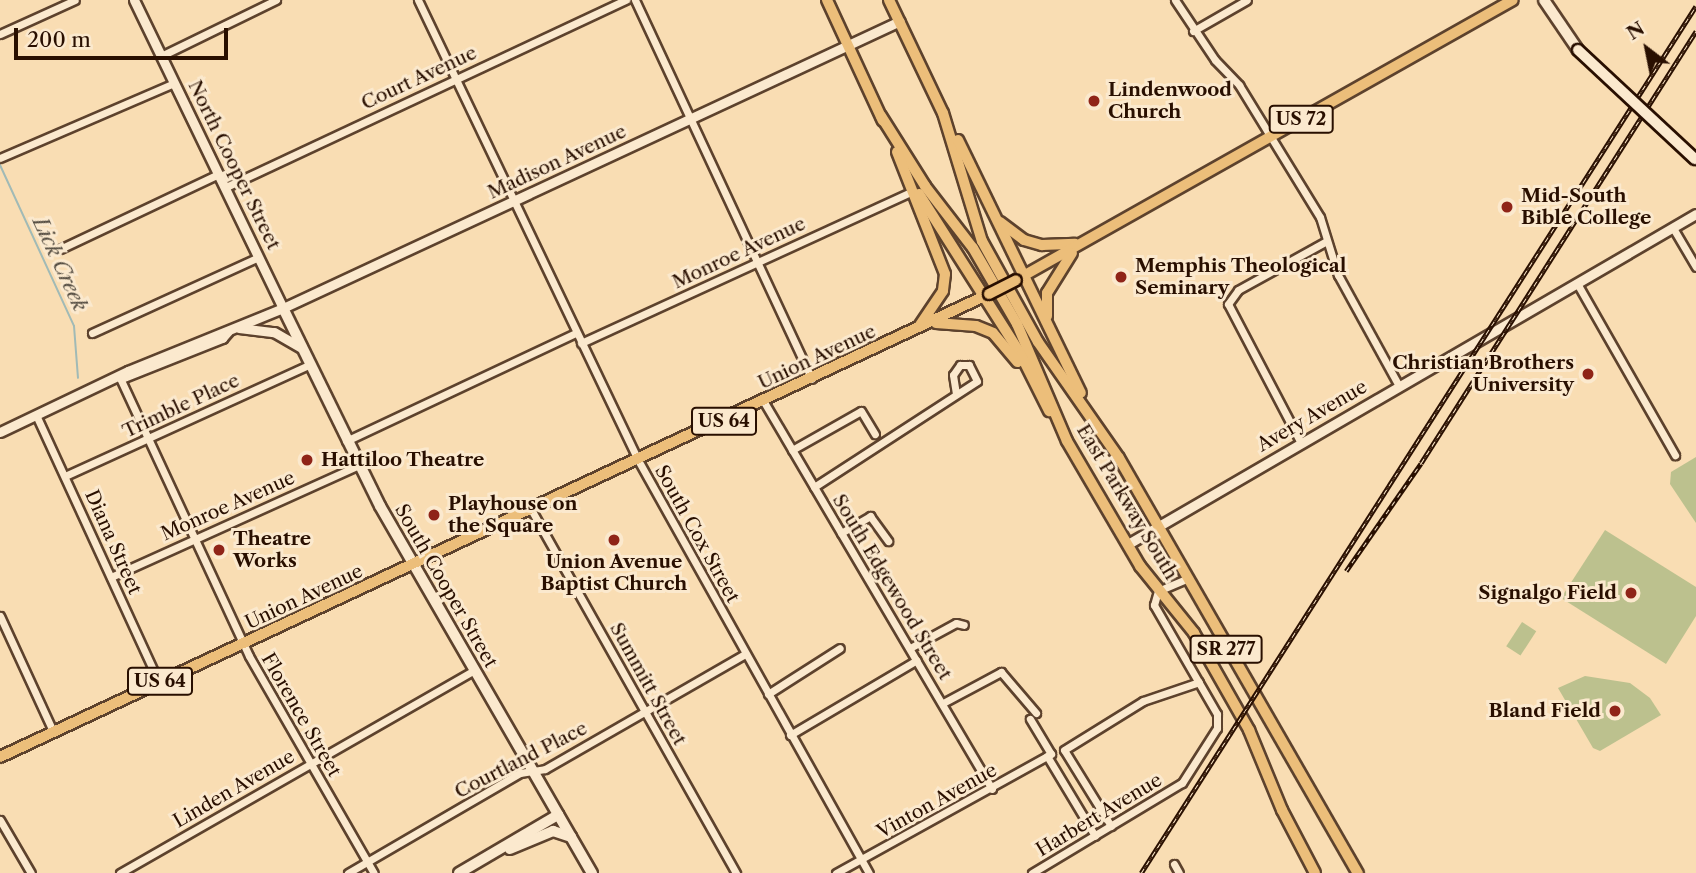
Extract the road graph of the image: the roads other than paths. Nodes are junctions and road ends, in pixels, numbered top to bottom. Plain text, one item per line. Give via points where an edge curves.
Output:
1 (75, 0) edge
2 (134, 0) edge
3 (276, 0) edge
4 (418, 0) edge
5 (626, 0) edge
6 (635, 0) edge
7 (827, 0) edge
8 (890, 0) edge
9 (1175, 0) edge
10 (1247, 0) edge
11 (1513, 0) edge
12 (1544, 0) edge
13 (900, 21) junction
14 (1193, 32) junction
15 (0, 34) edge
16 (848, 45) junction
17 (161, 56) junction
18 (456, 77) junction
19 (174, 83) junction
20 (943, 113) junction
21 (881, 116) junction
22 (690, 119) junction
23 (1272, 135) junction
24 (896, 150) junction
25 (0, 158) edge
26 (1695, 160) edge
27 (219, 174) junction
28 (226, 187) junction
29 (911, 192) junction
30 (513, 202) junction
31 (1696, 214) edge
32 (996, 218) junction
33 (1673, 229) junction
34 (1325, 242) junction
35 (1081, 243) junction
36 (60, 249) dead end
37 (260, 257) junction
38 (758, 262) junction
39 (1696, 267) edge
40 (1020, 278) junction
41 (1578, 285) junction
42 (986, 296) junction
43 (283, 308) junction
44 (921, 327) junction
45 (1049, 327) junction
46 (231, 330) junction
47 (92, 333) dead end
48 (576, 333) junction
49 (581, 343) junction
50 (300, 347) junction
51 (309, 365) junction
52 (120, 378) junction
53 (812, 379) junction
54 (1399, 386) junction
55 (956, 394) dead end
56 (1040, 396) junction
57 (764, 402) junction
58 (36, 415) junction
59 (1096, 424) junction
60 (0, 432) edge
61 (875, 434) dead end
62 (148, 439) junction
63 (346, 441) junction
64 (1067, 441) junction
65 (1301, 443) junction
66 (792, 450) junction
67 (1675, 454) dead end
68 (638, 460) junction
69 (359, 465) junction
70 (65, 475) junction
71 (814, 487) junction
72 (532, 511) junction
73 (1159, 526) junction
74 (841, 533) junction
75 (194, 538) junction
76 (888, 541) dead end
77 (1128, 544) junction
78 (414, 566) junction
79 (111, 577) junction
80 (1186, 579) junction
81 (1158, 591) junction
82 (0, 616) edge
83 (964, 625) dead end
84 (244, 644) junction
85 (840, 648) dead end
86 (910, 648) junction
87 (744, 654) junction
88 (917, 660) junction
89 (474, 670) junction
90 (159, 682) junction
91 (1199, 682) junction
92 (768, 694) junction
93 (943, 703) junction
94 (645, 712) junction
95 (53, 731) junction
96 (790, 735) junction
97 (1049, 755) junction
98 (0, 757) edge
99 (310, 764) junction
100 (533, 771) junction
101 (992, 789) junction
102 (558, 815) junction
103 (0, 820) edge
104 (1111, 826) junction
105 (1094, 836) junction
106 (572, 837) junction
107 (500, 849) junction
108 (862, 861) junction
109 (367, 862) junction
110 (1174, 864) dead end
111 (31, 873) edge
112 (120, 873) edge
113 (348, 873) edge
114 (374, 873) edge
115 (458, 873) edge
116 (592, 873) edge
117 (736, 873) edge
118 (836, 873) edge
119 (869, 873) edge
120 (1032, 873) edge
121 (1179, 873) edge
122 (1315, 873) edge
123 (1357, 873) edge

1 - 15 street
2 - 17 street, North Cooper Street
3 - 17 street
4 - 18 street, South Cox Street
5 - 18 street, Court Avenue
6 - 22 street
7 - 16 main road, US 64
8 - 13 main road
9 - 14 street
10 - 14 street
11 - 23 main road, Union Avenue / US 72
12 - 26 main road, bridge via 1578,50
13 - 16 street, Madison Avenue
13 - 20 main road
14 - 23 street via 1239,85
16 - 21 main road, US 64
16 - 22 street, Madison Avenue
17 - 19 street, North Cooper Street
18 - 28 street, Court Avenue
18 - 30 street, South Cox Street
19 - 25 street
19 - 27 street, North Cooper Street
20 - 32 main road
20 - 59 main road, East Parkway South via 976,230 1038,342
21 - 24 main road, US 64
21 - 64 main road, East Parkway South / SR 277 via 925,186 973,248 1017,324
22 - 30 street, Madison Avenue
22 - 38 street
23 - 34 street via 1320,217
23 - 35 main road, Union Avenue / US 72
24 - 29 main road, US 64
24 - 42 main road
27 - 28 street, North Cooper Street
27 - 36 street
28 - 37 street, North Cooper Street
29 - 38 street, Monroe Avenue
29 - 44 main road, US 64 via 941,255 945,274 937,302
30 - 43 street, Madison Avenue
30 - 48 street, South Cox Street
31 - 33 street, Avery Avenue
32 - 35 main road via 1024,240 1042,245
32 - 40 main road
33 - 39 street
33 - 41 street, Avery Avenue
34 - 54 street via 1338,275
34 - 65 street via 1238,289 1228,304
35 - 40 main road, Union Avenue / US 72
35 - 45 main road via 1065,260 1047,293
37 - 43 street, North Cooper Street
37 - 47 street
38 - 49 street, Monroe Avenue
38 - 53 street
40 - 42 main road, Union Avenue / US 64, bridge
40 - 45 main road
41 - 54 street, Avery Avenue
41 - 67 street
42 - 44 main road, Union Avenue / US 64
42 - 56 main road
43 - 46 street, Madison Avenue
43 - 50 main road, South Cooper Street
44 - 53 main road, Union Avenue / US 64
44 - 56 main road via 947,322 993,333
45 - 59 main road
46 - 50 street via 274,332
46 - 52 street, Madison Avenue via 200,348
48 - 49 street, South Cox Street
48 - 63 street
49 - 68 street, South Cox Street
50 - 51 main road, South Cooper Street
51 - 62 street, Trimble Place
51 - 63 main road, South Cooper Street
52 - 58 street, Madison Avenue
52 - 62 street, Florence Street
53 - 57 main road, Union Avenue / US 64
54 - 65 street, Avery Avenue
55 - 71 street
56 - 64 main road
57 - 66 street, South Edgewood Street
57 - 68 main road, Union Avenue / US 64
58 - 60 street, Madison Avenue
58 - 70 street, Diana Street
59 - 73 main road, East Parkway South / SR 277
61 - 66 street via 861,411
62 - 70 street, Trimble Place
62 - 75 street, Florence Street
63 - 69 main road, South Cooper Street
64 - 77 main road, East Parkway South / SR 277
65 - 73 street, Avery Avenue
66 - 71 street, South Edgewood Street
68 - 72 main road, Union Avenue / US 64
68 - 87 street, South Cox Street
69 - 75 street, Monroe Avenue
69 - 78 main road, South Cooper Street
70 - 79 street, Diana Street
71 - 74 street, South Edgewood Street
72 - 78 main road, Union Avenue / US 64
72 - 94 street, Summitt Street
73 - 77 street, Avery Avenue
73 - 80 main road, East Parkway South / SR 277
74 - 76 street via 873,516
74 - 86 street, South Edgewood Street
75 - 79 street, Monroe Avenue
75 - 84 street, Florence Street
77 - 81 main road, East Parkway South / SR 277
78 - 84 main road, Union Avenue / US 64
78 - 89 main road, South Cooper Street
79 - 90 street, Diana Street
80 - 81 street
80 - 123 main road, East Parkway South / SR 277
81 - 91 street, Harbert Avenue via 1154,605
81 - 122 main road, East Parkway South / SR 277 via 1195,633 1250,730 1282,810
82 - 95 street
83 - 86 street via 956,623
84 - 90 main road, Union Avenue / US 64
84 - 99 street, Florence Street
85 - 92 street
86 - 88 street, South Edgewood Street
87 - 92 street, South Cox Street
87 - 94 street, Courtland Place
88 - 93 street, South Edgewood Street
88 - 96 street
89 - 99 street, Linden Avenue
89 - 100 main road, South Cooper Street
90 - 95 main road, Union Avenue / US 64
91 - 104 street, Harbert Avenue via 1217,714 1217,728 1192,771 1182,783
91 - 104 street via 1143,701 1064,750
92 - 96 street, South Cox Street
93 - 97 street via 1001,672 1033,716
93 - 101 street, South Edgewood Street
94 - 100 street, Courtland Place via 545,769
94 - 117 street, Summitt Street
95 - 98 main road, Union Avenue / US 64
96 - 108 street, South Cox Street
97 - 101 street, Vinton Avenue
97 - 105 street
99 - 109 street, Florence Street
99 - 112 street, Linden Avenue
100 - 102 main road, South Cooper Street
100 - 109 street, Courtland Place via 520,773
101 - 108 street, Vinton Avenue
102 - 106 main road, South Cooper Street
102 - 107 main road
103 - 111 street
104 - 105 street, Harbert Avenue
105 - 120 street, Harbert Avenue
106 - 107 main road via 554,831 506,851
106 - 116 main road, South Cooper Street
107 - 115 main road
108 - 118 street, Vinton Avenue
108 - 119 street, South Cox Street
109 - 113 street, Courtland Place
109 - 114 street, Florence Street
110 - 121 street

